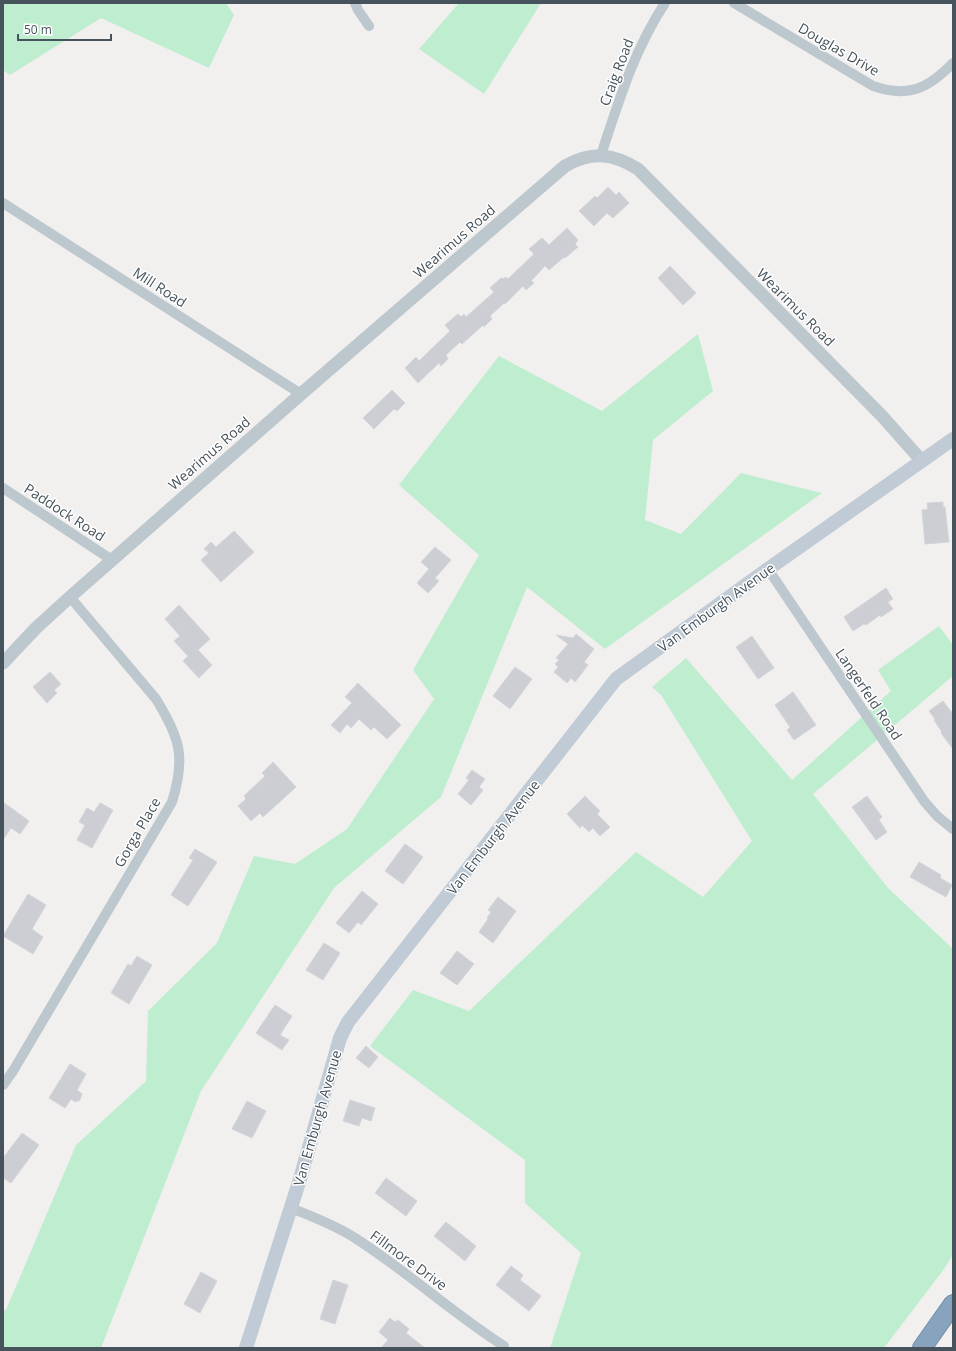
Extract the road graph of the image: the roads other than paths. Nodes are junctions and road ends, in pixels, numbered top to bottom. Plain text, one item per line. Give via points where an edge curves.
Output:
1 (355, 3) edge
2 (665, 3) edge
3 (734, 3) edge
4 (369, 26) dead end
5 (953, 63) edge
6 (601, 155) junction
7 (3, 203) edge
8 (301, 394) junction
9 (953, 439) edge
10 (922, 460) junction
11 (3, 488) edge
12 (112, 560) junction
13 (768, 569) junction
14 (70, 597) junction
15 (3, 663) edge
16 (953, 829) edge
17 (3, 1086) edge
18 (291, 1208) junction
19 (953, 1304) edge
20 (504, 1346) dead end
21 (246, 1348) edge
22 (922, 1348) edge

1 - 4 street
2 - 6 street, Craig Road via 641,44 629,71
3 - 5 street, Douglas Drive via 873,86 887,91 917,89 936,80
6 - 8 street, Wearimus Road via 577,160 565,166
6 - 10 street, Wearimus Road via 615,157 638,169 882,416
7 - 8 street, Mill Road
8 - 12 street, Wearimus Road
9 - 10 main road, Van Emburgh Avenue
10 - 13 main road, Van Emburgh Avenue
11 - 12 street, Paddock Road
12 - 14 street, Wearimus Road
13 - 16 street, Langerfeld Road via 924,802
13 - 18 main road, Van Emburgh Avenue via 616,679 348,1022 340,1038
14 - 15 street, Wearimus Road
14 - 17 street, Gorga Place via 156,699 167,716 180,752 180,767 172,802
18 - 20 street, Fillmore Drive via 354,1238
18 - 21 main road, Van Emburgh Avenue
19 - 22 highway

